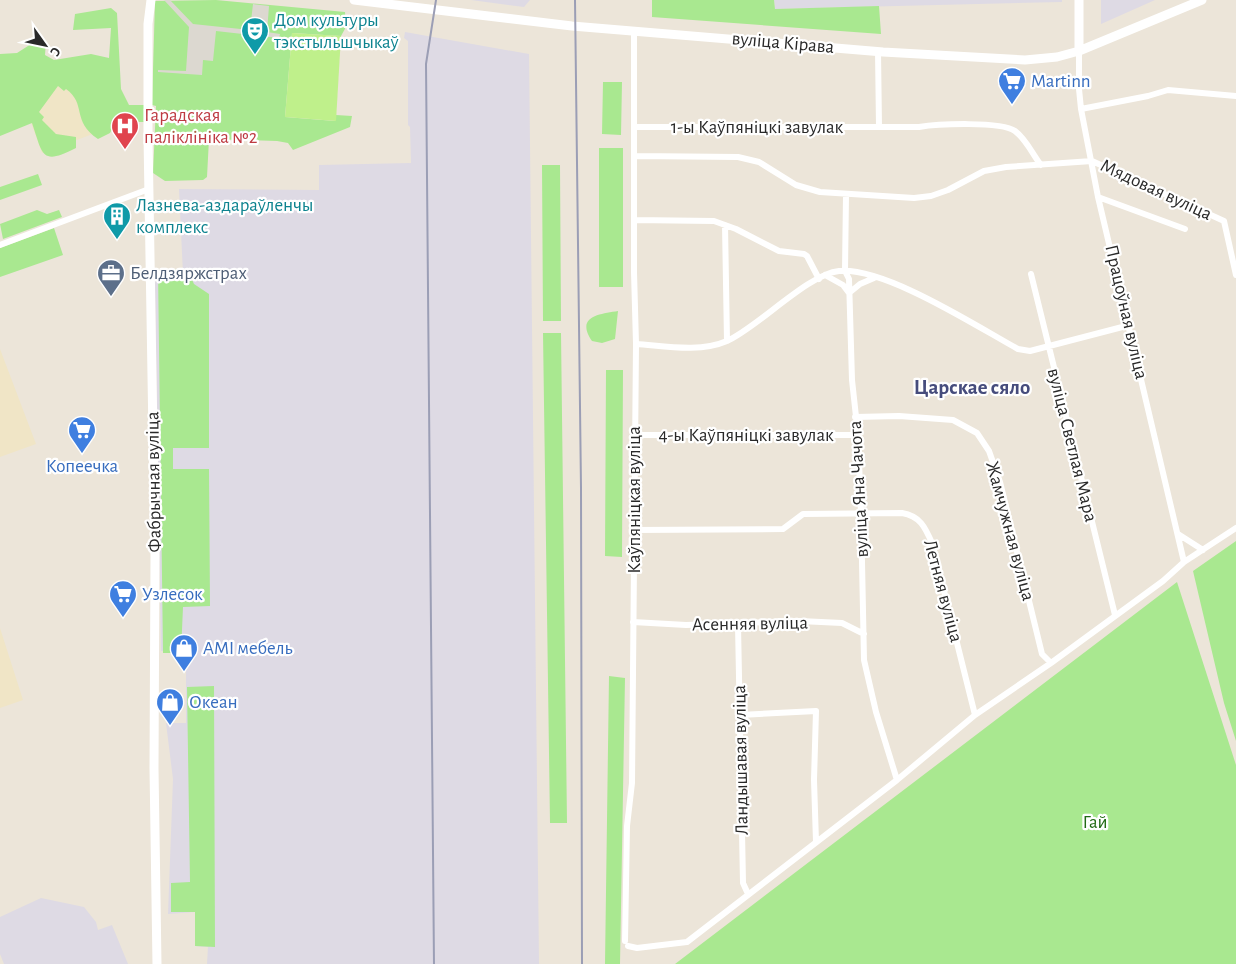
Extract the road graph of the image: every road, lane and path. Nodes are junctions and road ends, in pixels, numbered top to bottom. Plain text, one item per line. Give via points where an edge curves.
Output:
1 (151, 0) edge
2 (354, 0) edge
3 (1079, 0) edge
4 (1202, 0) edge
5 (634, 31) junction
6 (878, 51) junction
7 (1079, 51) junction
8 (1236, 96) edge
9 (1081, 109) junction
10 (635, 127) junction
11 (879, 127) junction
12 (635, 156) junction
13 (1092, 160) junction
14 (1040, 165) junction
15 (149, 189) junction
16 (846, 195) junction
17 (1098, 196) junction
18 (634, 220) junction
19 (725, 225) junction
20 (1185, 229) dead end
21 (0, 245) edge
22 (845, 271) junction
23 (1031, 274) dead end
24 (1236, 275) edge
25 (822, 277) junction
26 (875, 278) junction
27 (848, 293) junction
28 (1130, 325) junction
29 (727, 341) junction
30 (636, 344) junction
31 (1047, 346) junction
32 (856, 418) junction
33 (634, 435) junction
34 (858, 435) junction
35 (861, 513) junction
36 (1236, 528) edge
37 (634, 530) junction
38 (1178, 534) junction
39 (1203, 550) junction
40 (1184, 562) junction
41 (1116, 615) junction
42 (633, 622) junction
43 (738, 625) junction
44 (864, 634) junction
45 (1051, 663) junction
46 (740, 715) junction
47 (975, 715) junction
48 (897, 780) junction
49 (816, 842) junction
50 (748, 894) junction
51 (157, 964) edge

1 - 15 main road, Фабрычная вуліца
2 - 5 main road, вуліца Кірава
3 - 7 main road
4 - 7 main road, вуліца Кірава
5 - 6 main road, вуліца Кірава
5 - 10 street, Каўпяніцкая вуліца
6 - 7 main road, вуліца Кірава via 1025,60
6 - 11 street
7 - 9 street, Працоўная вуліца
8 - 9 street via 1168,90
9 - 13 street, Працоўная вуліца
10 - 11 street, 1-ы Каўпяніцкі завулак
10 - 12 street, Каўпяніцкая вуліца
11 - 14 street, 1-ы Каўпяніцкі завулак via 919,127 941,123 1006,127 1020,136
12 - 16 street, 1-ы Каўпяніцкі завулак via 738,157 759,162 796,185
12 - 18 street, Каўпяніцкая вуліца
13 - 14 street, 1-ы Каўпяніцкі завулак
13 - 17 street, Працоўная вуліца
13 - 24 street, Мядовая вуліца via 1224,221
14 - 16 street, 1-ы Каўпяніцкі завулак via 1006,166 984,171 932,196
15 - 21 street
15 - 51 main road, Фабрычная вуліца
16 - 22 street, вуліца Яна Чачота
17 - 20 street
17 - 28 street, Працоўная вуліца
18 - 19 street via 714,221
18 - 30 street, Каўпяніцкая вуліца
19 - 25 street via 779,251 807,256
19 - 29 street
22 - 25 street
22 - 26 street
22 - 27 street, вуліца Яна Чачота via 849,280
23 - 31 street, вуліца Светлая Мара
25 - 27 street via 843,285
25 - 29 street
26 - 27 street
26 - 31 street via 911,290 1018,349 1030,351
27 - 32 street, вуліца Яна Чачота
28 - 31 street
28 - 38 street, Працоўная вуліца
29 - 30 street via 698,348
30 - 33 street, Каўпяніцкая вуліца
31 - 41 street, вуліца Светлая Мара
32 - 34 street, вуліца Яна Чачота
32 - 45 street, Жамчужная вуліца via 899,416 953,420 977,433 989,451 1000,482 1042,654
33 - 34 street, 4-ы Каўпяніцкі завулак
33 - 37 street, Каўпяніцкая вуліца
34 - 35 street, вуліца Яна Чачота
35 - 37 street, Летняя вуліца via 803,514 783,529
35 - 44 street, вуліца Яна Чачота
35 - 47 street, Летняя вуліца via 912,514 928,532
36 - 39 street
37 - 42 street, Каўпяніцкая вуліца
38 - 39 street
38 - 40 street, Працоўная вуліца
39 - 40 street
40 - 41 street
41 - 45 street
42 - 43 street, Асенняя вуліца
42 - 50 street, Каўпяніцкая вуліца via 626,944 637,948 687,942
43 - 44 street, Асенняя вуліца via 800,621 842,623
43 - 46 street, Ландышавая вуліца
44 - 48 street, вуліца Яна Чачота via 864,660
45 - 47 street
46 - 49 street via 816,711
46 - 50 street, Ландышавая вуліца via 743,883
47 - 48 street
48 - 49 street
49 - 50 street

